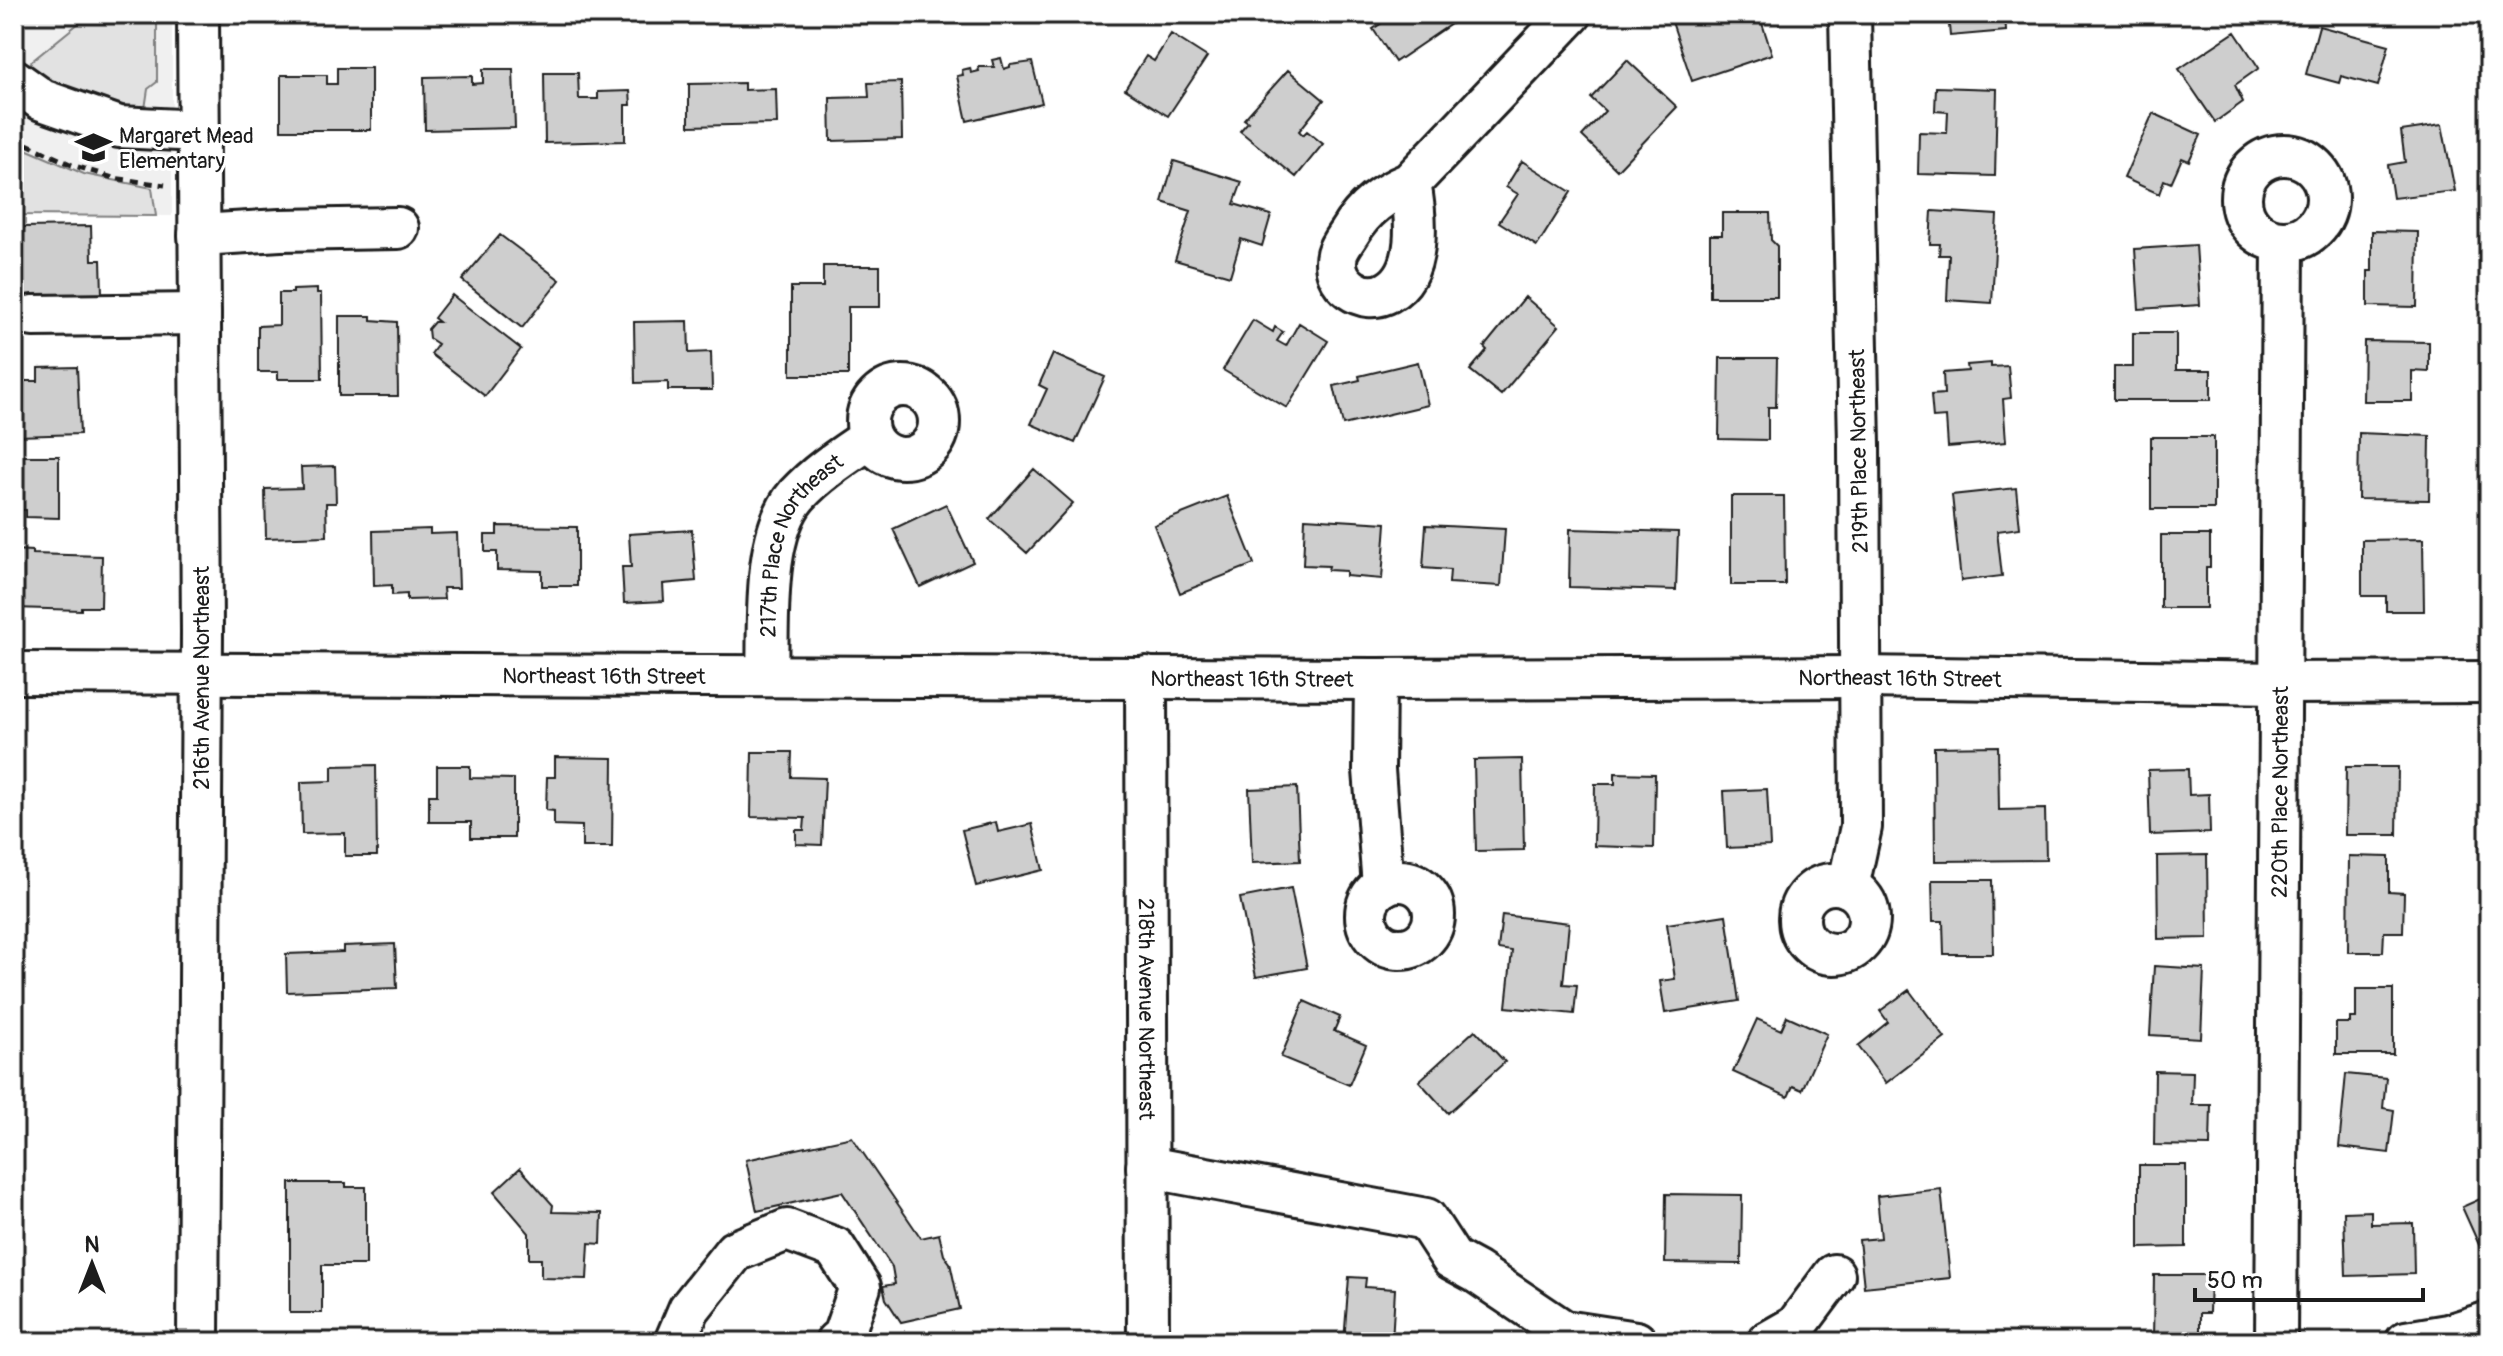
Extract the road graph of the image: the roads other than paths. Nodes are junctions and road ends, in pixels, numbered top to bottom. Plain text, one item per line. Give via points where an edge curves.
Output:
1 (198, 14) edge
2 (1571, 14) edge
3 (1850, 14) edge
4 (14, 80) edge
5 (199, 131) junction
6 (1410, 183) dead end
7 (398, 228) dead end
8 (199, 235) junction
9 (2283, 242) dead end
10 (200, 314) junction
11 (33, 316) dead end
12 (870, 438) dead end
13 (14, 673) edge
14 (202, 674) junction
15 (767, 675) junction
16 (1146, 677) junction
17 (1860, 677) junction
18 (1375, 679) junction
19 (2489, 682) edge
20 (2280, 683) junction
21 (1383, 886) dead end
22 (1848, 887) dead end
23 (1147, 1167) junction
24 (1834, 1275) dead end
25 (2489, 1322) edge
26 (198, 1342) edge
27 (675, 1342) edge
28 (836, 1342) edge
29 (1148, 1342) edge
30 (1636, 1342) edge
31 (1768, 1342) edge
32 (2276, 1342) edge
33 (2406, 1342) edge

1 - 5 street, 216th Avenue Northeast
2 - 6 street
3 - 17 street, 219th Place Northeast
4 - 5 street via 42,100 119,127
5 - 8 street, 216th Avenue Northeast
7 - 8 street
8 - 10 street, 216th Avenue Northeast
9 - 20 street, 220th Place Northeast
10 - 11 street
10 - 14 street, 216th Avenue Northeast
12 - 15 street, 217th Place Northeast via 832,464 781,519 773,550
13 - 14 street, Northeast 16th Street
14 - 15 street, Northeast 16th Street
14 - 26 street, 216th Avenue Northeast
15 - 16 street, Northeast 16th Street
16 - 18 street, Northeast 16th Street
16 - 23 street, 218th Avenue Northeast
17 - 18 street, Northeast 16th Street
17 - 20 street, Northeast 16th Street
17 - 22 street, 219th Place Northeast via 1861,827
18 - 21 street via 1374,770
19 - 20 street, Northeast 16th Street
20 - 32 street, 220th Place Northeast
23 - 29 street, 218th Avenue Northeast
23 - 30 street via 1426,1219 1452,1259 1564,1331
24 - 31 street via 1796,1326
25 - 33 street
27 - 28 street via 689,1309 735,1251 787,1230 835,1248 860,1287 843,1336

